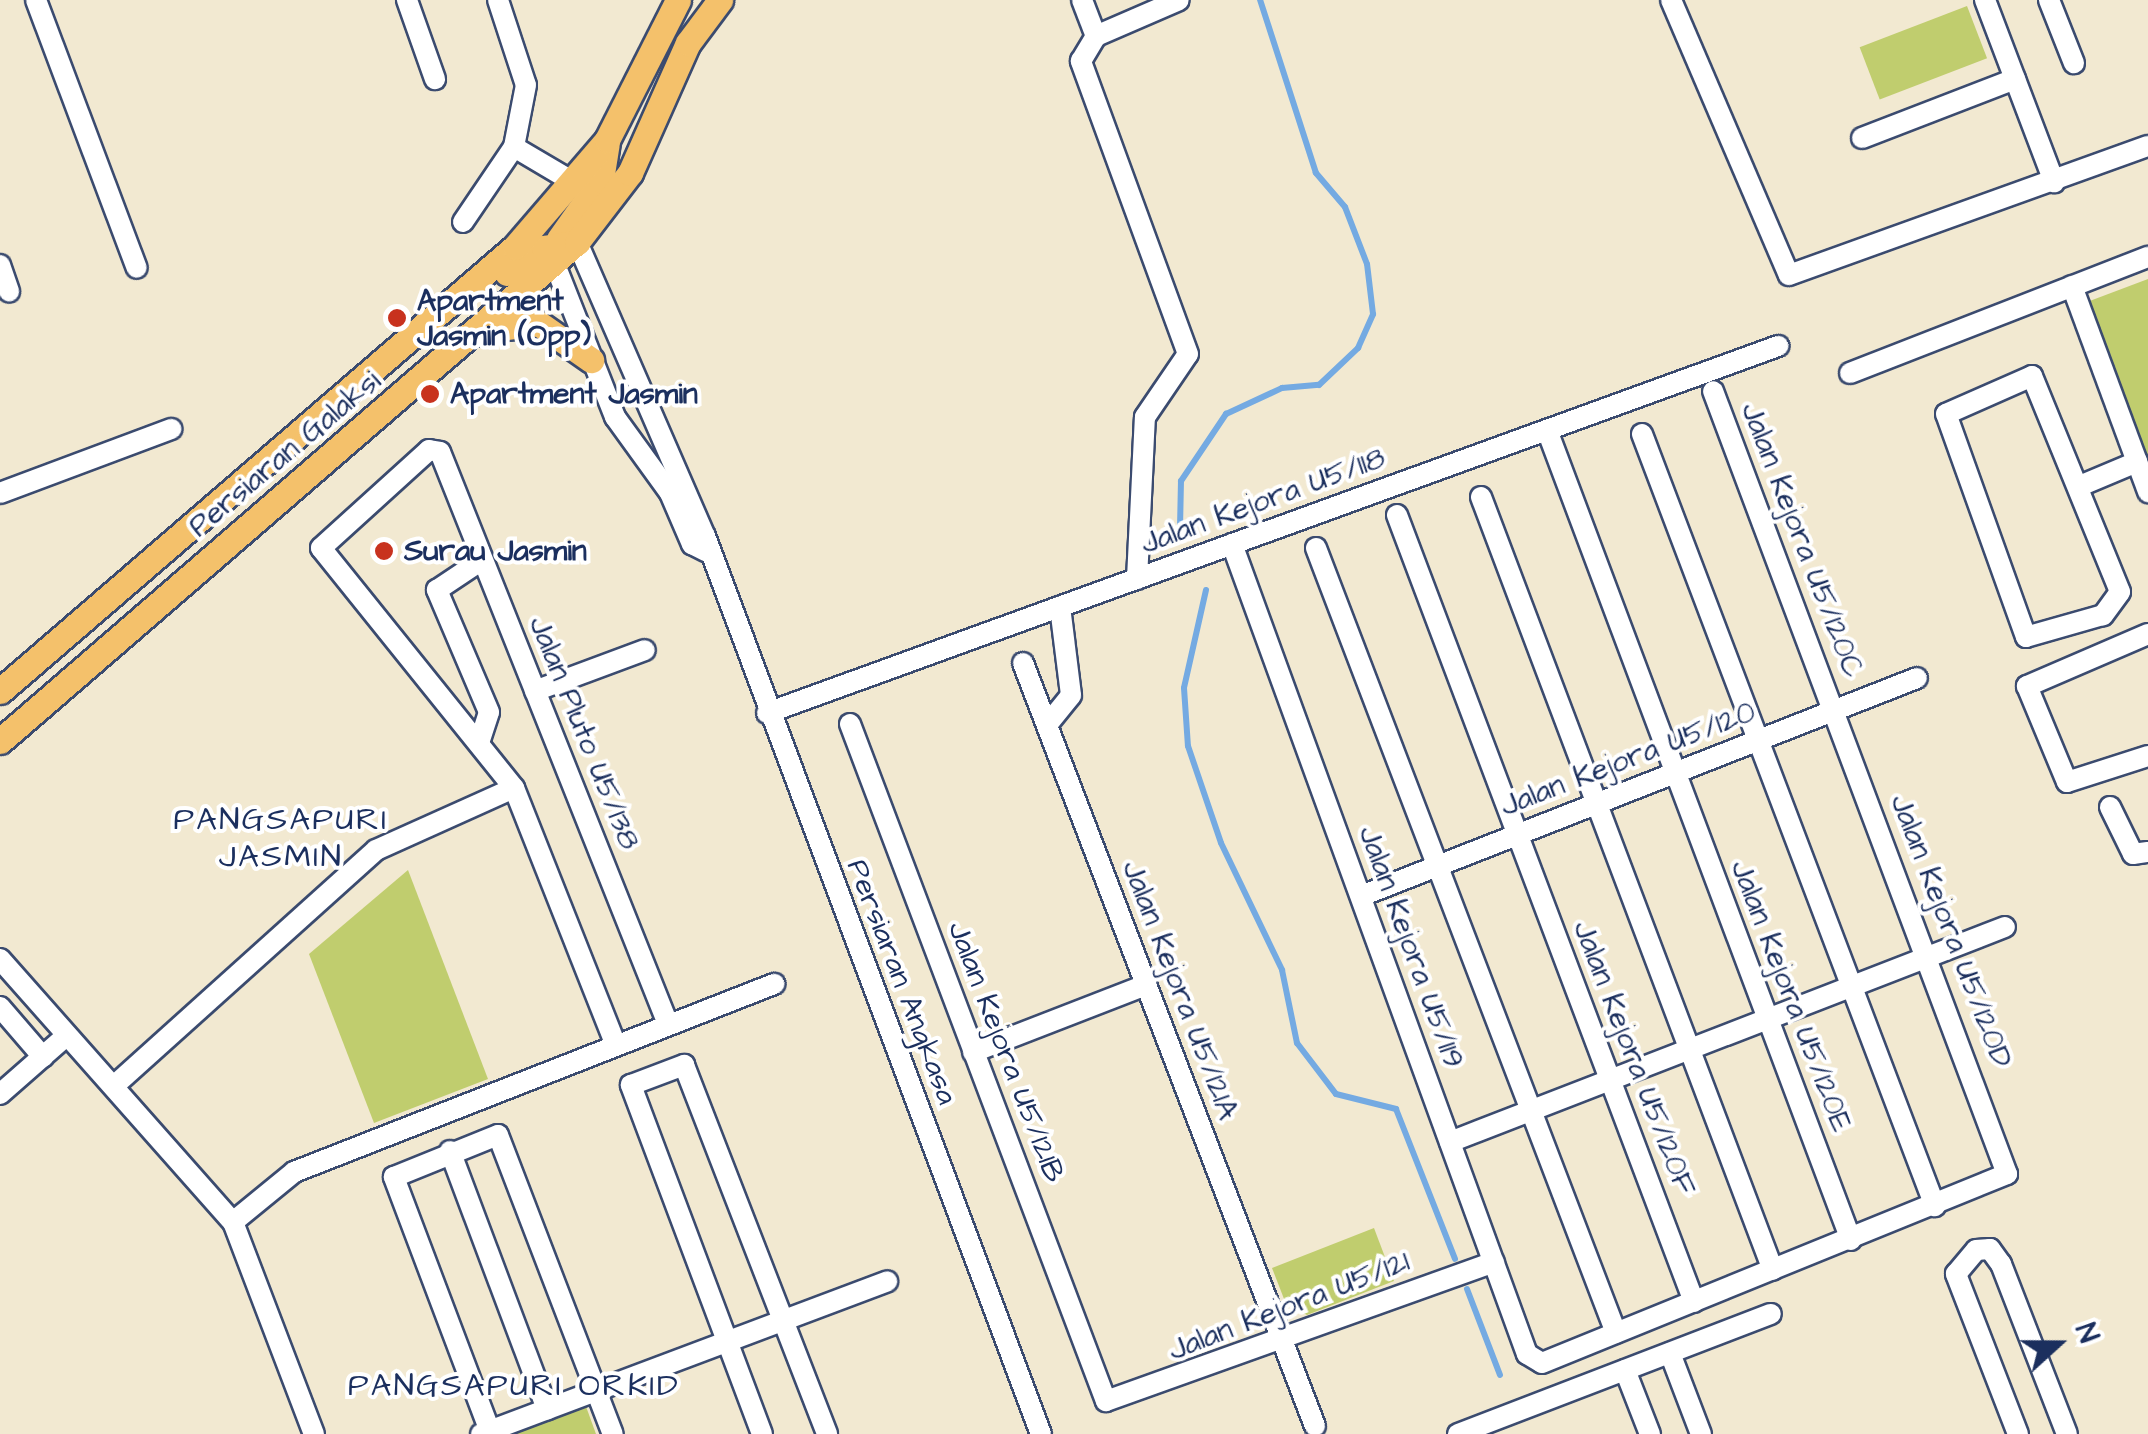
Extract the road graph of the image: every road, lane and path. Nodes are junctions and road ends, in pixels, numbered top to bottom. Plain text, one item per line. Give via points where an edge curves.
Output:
1 (36, 0) edge
2 (406, 0) edge
3 (498, 0) edge
4 (678, 0) edge
5 (720, 0) edge
6 (1082, 0) edge
7 (1178, 0) edge
8 (1671, 0) edge
9 (1985, 0) edge
10 (2049, 0) edge
11 (1096, 36) junction
12 (2074, 63) dead end
13 (435, 79) dead end
14 (2015, 80) junction
15 (1862, 138) dead end
16 (607, 140) junction
17 (514, 146) junction
18 (2148, 146) edge
19 (2054, 182) junction
20 (575, 183) junction
21 (463, 222) dead end
22 (563, 249) junction
23 (2148, 257) edge
24 (0, 265) edge
25 (137, 268) dead end
26 (2072, 286) junction
27 (9, 291) dead end
28 (456, 300) junction
29 (474, 334) junction
30 (1778, 346) dead end
31 (591, 360) junction
32 (1850, 373) dead end
33 (1713, 390) dead end
34 (171, 429) dead end
35 (1547, 430) junction
36 (1642, 434) dead end
37 (2136, 462) junction
38 (2082, 486) junction
39 (2148, 492) edge
40 (0, 493) edge
41 (1482, 496) dead end
42 (1396, 514) dead end
43 (1232, 544) junction
44 (1316, 548) dead end
45 (706, 551) junction
46 (482, 560) junction
47 (1137, 579) junction
48 (1060, 607) junction
49 (2148, 634) edge
50 (645, 650) dead end
51 (1023, 663) dead end
52 (1917, 678) dead end
53 (0, 690) edge
54 (535, 691) junction
55 (1834, 710) junction
56 (768, 713) junction
57 (850, 724) dead end
58 (1047, 725) junction
59 (480, 740) junction
60 (1758, 740) junction
61 (0, 741) edge
62 (2148, 756) edge
63 (1674, 773) junction
64 (514, 788) junction
65 (1597, 804) junction
66 (2110, 807) dead end
67 (1516, 835) junction
68 (2148, 852) edge
69 (1437, 866) junction
70 (1360, 896) junction
71 (2006, 927) dead end
72 (1929, 956) junction
73 (0, 959) edge
74 (774, 984) dead end
75 (1146, 984) junction
76 (1852, 986) junction
77 (0, 1007) edge
78 (1767, 1020) junction
79 (668, 1024) junction
80 (66, 1036) junction
81 (616, 1044) junction
82 (1690, 1049) junction
83 (974, 1052) junction
84 (43, 1057) junction
85 (1610, 1080) junction
86 (115, 1085) junction
87 (0, 1094) edge
88 (1531, 1111) junction
89 (1450, 1142) junction
90 (450, 1151) junction
91 (1935, 1206) junction
92 (233, 1222) junction
93 (1851, 1240) junction
94 (1494, 1262) junction
95 (1774, 1270) junction
96 (886, 1281) dead end
97 (1694, 1302) junction
98 (1771, 1314) dead end
99 (782, 1320) junction
100 (1616, 1333) junction
101 (1282, 1338) junction
102 (727, 1341) junction
103 (1670, 1353) junction
104 (1625, 1370) junction
105 (596, 1391) junction
106 (1106, 1401) joint
107 (548, 1409) junction
108 (1315, 1426) dead end
109 (1493, 1428) edge
110 (487, 1433) edge
111 (314, 1434) edge
112 (613, 1434) edge
113 (762, 1434) edge
114 (826, 1434) edge
115 (1042, 1434) edge
116 (1458, 1434) edge
117 (1650, 1434) edge
118 (1701, 1434) edge
119 (2018, 1434) edge
120 (2067, 1434) edge

1 - 25 street
2 - 13 street
3 - 17 street via 526,85
4 - 16 main road, Persiaran Galaksi
5 - 22 main road, Persiaran Galaksi via 688,43 630,173
6 - 11 street
7 - 11 street
8 - 19 street via 1780,270
9 - 14 street
10 - 12 street
11 - 47 street via 1082,70 1188,354 1144,417
14 - 15 street
14 - 19 street
16 - 20 main road, Persiaran Galaksi
16 - 22 main road via 602,180
17 - 20 street
17 - 21 street
18 - 19 street
20 - 28 main road, Persiaran Galaksi
22 - 28 main road via 475,297
22 - 29 main road, Persiaran Galaksi
22 - 31 street, Persiaran Angkasa
22 - 45 street, Persiaran Angkasa
23 - 26 street
24 - 27 street
26 - 32 street
26 - 37 street
28 - 53 main road, Persiaran Galaksi
29 - 31 main road via 538,323
29 - 61 main road, Persiaran Galaksi
30 - 35 street, Jalan Kejora U5/118
31 - 45 street, Persiaran Angkasa via 625,436 670,492 692,544
33 - 55 street, Jalan Kejora U5/120C
34 - 40 street
35 - 43 street, Jalan Kejora U5/118
35 - 63 street, Jalan Kejora U5/120E
36 - 60 street
37 - 38 street
37 - 39 street
38 - 38 street via 2032,376 1946,414 2026,637 2117,606 2120,592
41 - 65 street
42 - 67 street, Jalan Kejora U5/120F
43 - 47 street, Jalan Kejora U5/118
43 - 70 street, Jalan Kejora U5/119
44 - 69 street
45 - 56 street, Persiaran Angkasa
46 - 54 street, Jalan Pluto U5/138
46 - 59 street via 437,590 489,712
46 - 59 street, Jalan Pluto U5/138 via 434,450 321,548
47 - 48 street, Jalan Kejora U5/118
48 - 56 street, Jalan Kejora U5/118
48 - 58 street via 1070,695
49 - 62 street via 2027,686 2068,782
50 - 54 street
51 - 58 street, Jalan Kejora U5/121A
52 - 55 street, Jalan Kejora U5/120
54 - 79 street, Jalan Pluto U5/138
55 - 60 street, Jalan Kejora U5/120
55 - 72 street, Jalan Kejora U5/120D
56 - 115 street, Persiaran Angkasa
57 - 83 street, Jalan Kejora U5/121B
58 - 75 street, Jalan Kejora U5/121A
59 - 64 street, Jalan Pluto U5/138
60 - 63 street, Jalan Kejora U5/120
60 - 76 street
63 - 65 street, Jalan Kejora U5/120
63 - 78 street, Jalan Kejora U5/120E
64 - 81 street, Jalan Pluto U5/138
64 - 86 street via 376,850
65 - 67 street, Jalan Kejora U5/120
65 - 82 street
66 - 68 street via 2133,854
67 - 69 street, Jalan Kejora U5/120
67 - 85 street, Jalan Kejora U5/120F
69 - 70 street, Jalan Kejora U5/120
69 - 88 street
70 - 89 street, Jalan Kejora U5/119
71 - 72 street
72 - 76 street
72 - 91 street, Jalan Kejora U5/120D via 2007,1174
73 - 80 street
74 - 79 street
75 - 83 street
75 - 101 street, Jalan Kejora U5/121A
76 - 78 street
76 - 91 street
77 - 84 street
78 - 82 street
78 - 93 street, Jalan Kejora U5/120E
79 - 81 street
80 - 84 street
80 - 86 street
81 - 92 street via 283,1176
82 - 85 street
82 - 95 street
83 - 106 street, Jalan Kejora U5/121B
84 - 87 street
85 - 88 street
85 - 97 street, Jalan Kejora U5/120F
86 - 92 street
88 - 89 street
88 - 100 street
89 - 94 street, Jalan Kejora U5/119
90 - 105 street via 501,1138
90 - 107 street
90 - 110 street via 394,1177
91 - 93 street
92 - 111 street
93 - 95 street
94 - 100 street, Jalan Kejora U5/119 via 1528,1354 1542,1362
94 - 101 street, Jalan Kejora U5/121
95 - 97 street
96 - 99 street
97 - 100 street
98 - 103 street
99 - 102 street
99 - 102 street via 684,1066 666,1072 631,1086
99 - 114 street
101 - 106 street, Jalan Kejora U5/121
101 - 108 street, Jalan Kejora U5/121A
102 - 105 street
102 - 113 street
103 - 104 street
103 - 118 street
104 - 109 street
104 - 117 street
105 - 107 street
105 - 112 street
107 - 110 street
109 - 116 street
119 - 120 street via 1956,1274 1976,1250 1990,1249 2001,1264

